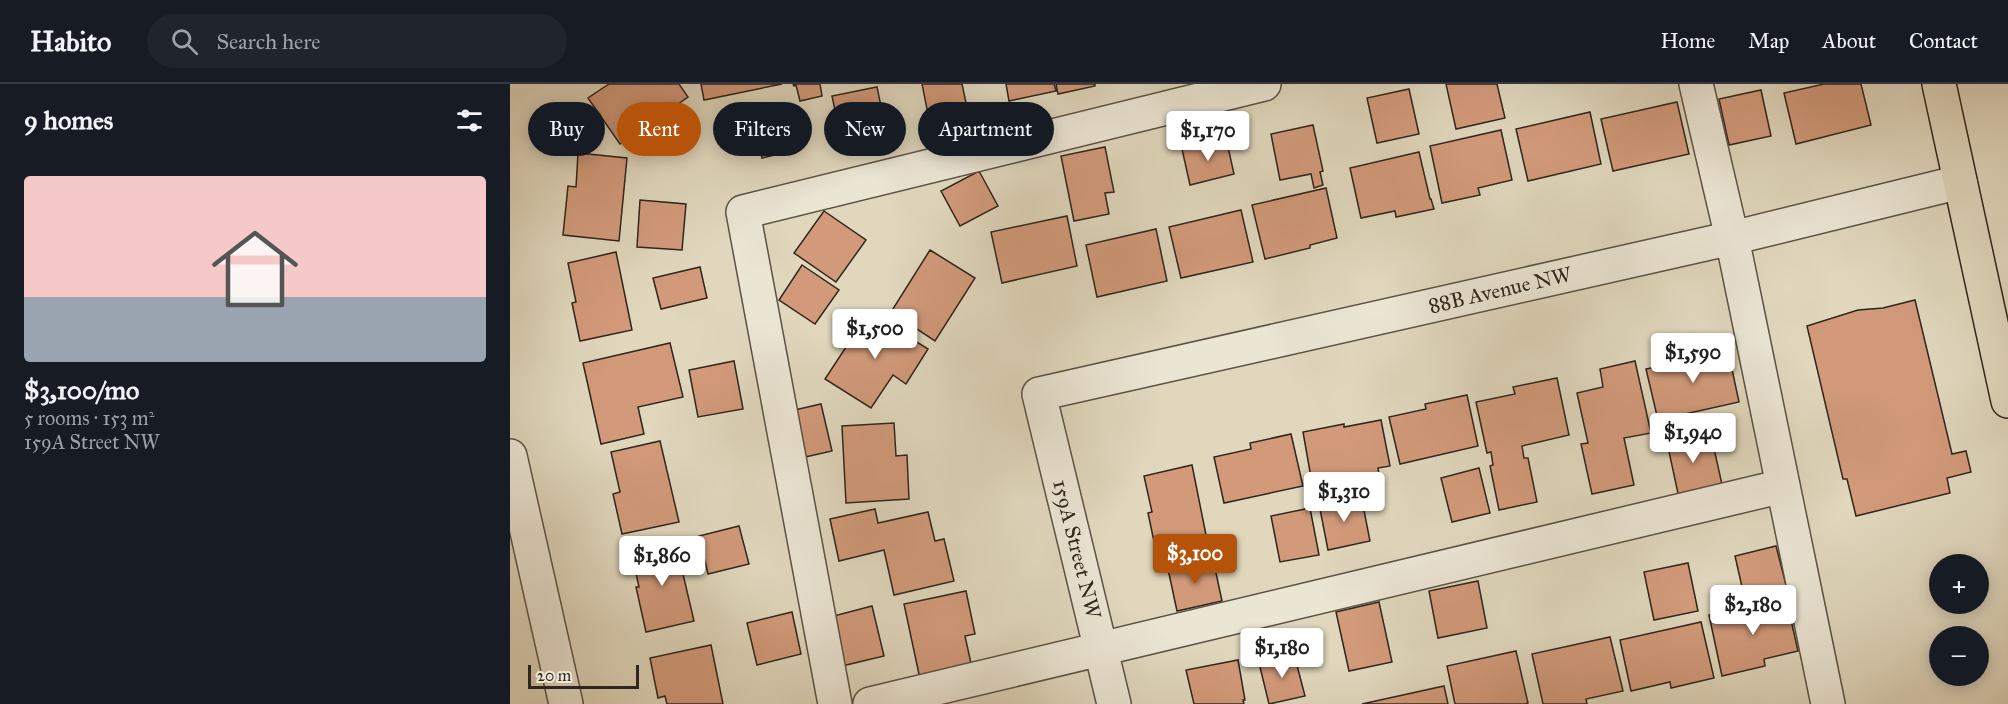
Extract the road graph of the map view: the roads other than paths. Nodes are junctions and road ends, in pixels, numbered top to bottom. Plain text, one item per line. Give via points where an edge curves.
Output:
1 (1264, 84) edge
2 (1696, 84) edge
3 (1939, 84) edge
4 (1960, 182) junction
5 (1732, 238) junction
6 (1039, 394) joint
7 (2008, 400) edge
8 (510, 456) edge
9 (1783, 486) junction
10 (1101, 648) junction
11 (566, 704) edge
12 (835, 704) edge
13 (870, 704) edge
14 (1114, 704) edge
15 (1828, 704) edge

1 - 12 street via 743,212
2 - 5 street
3 - 4 main road
4 - 5 street, 88B Avenue NW
4 - 7 main road
5 - 6 street, 88B Avenue NW
5 - 9 street
6 - 10 street, 159A Street NW
8 - 11 street
9 - 10 street
9 - 15 street
10 - 13 street
10 - 14 street, 159A Street NW

